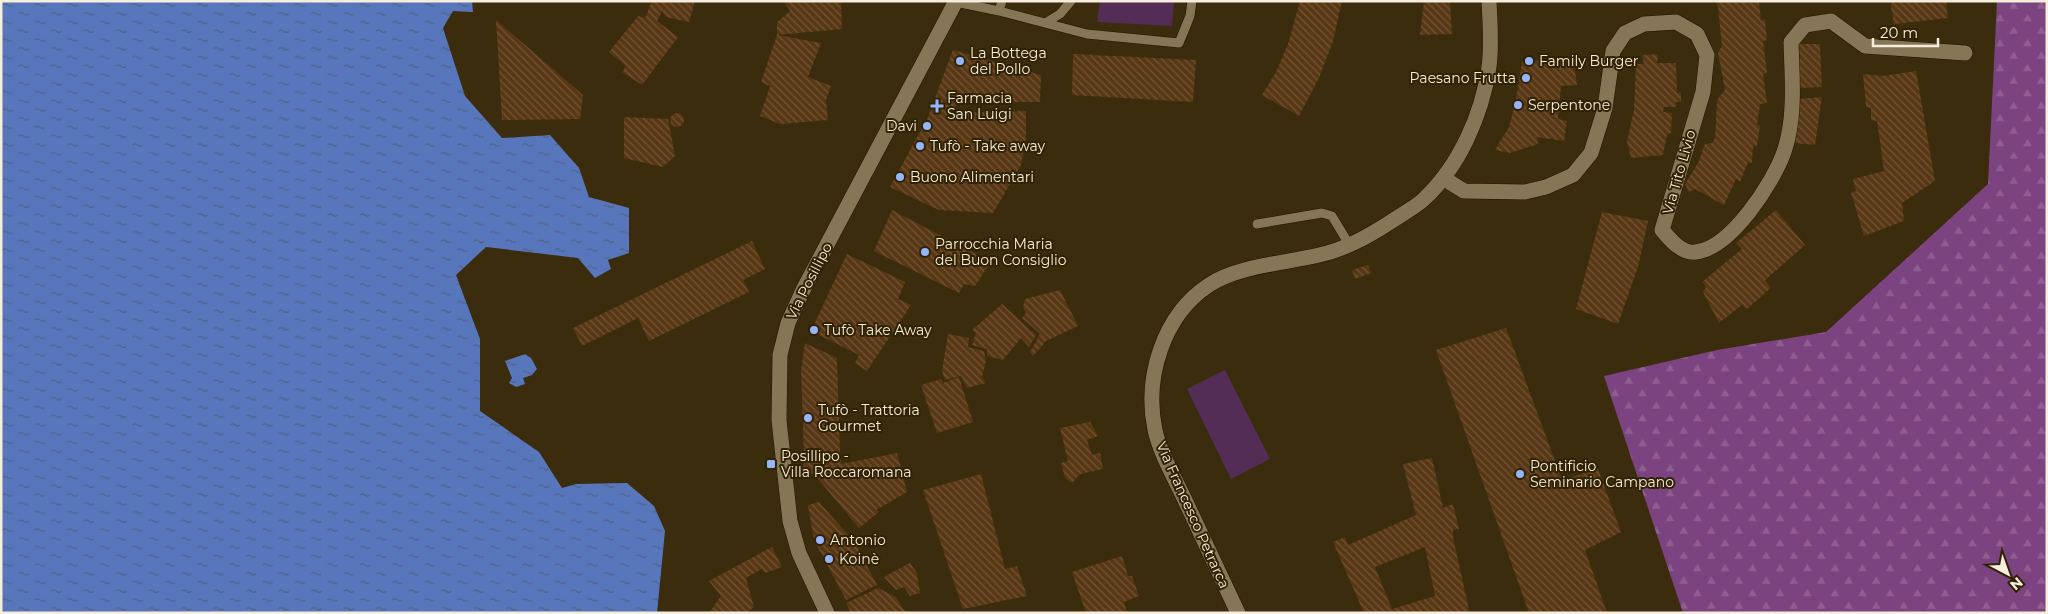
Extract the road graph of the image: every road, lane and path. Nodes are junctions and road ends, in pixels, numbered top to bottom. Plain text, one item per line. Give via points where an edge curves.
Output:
1 (956, 1) edge
2 (1002, 1) edge
3 (1071, 1) edge
4 (1192, 1) edge
5 (1488, 1) edge
6 (999, 11) junction
7 (1045, 24) junction
8 (1965, 53) dead end
9 (1443, 178) junction
10 (1256, 224) dead end
11 (1350, 246) junction
12 (827, 613) edge
13 (1238, 613) edge

1 - 6 lane
1 - 12 street, Via Posillipo via 803,290 788,323 780,354 779,420 790,521 799,553
2 - 6 lane
3 - 7 lane
4 - 7 lane via 1190,16 1179,43 1087,34
5 - 9 street, Via Francesco Petrarca via 1491,33 1489,66 1481,104 1458,155
6 - 7 lane
8 - 9 street, Via Tito Livio via 1864,46 1832,21 1806,25 1790,42 1794,97 1784,152 1758,201 1718,244 1694,252 1676,246 1662,230 1703,92 1707,55 1697,34 1676,22 1644,24 1625,33 1613,51 1605,108 1591,153 1573,175 1525,192 1464,191
9 - 11 street, Via Francesco Petrarca via 1422,200
10 - 11 lane via 1322,213 1332,216
11 - 13 street, Via Francesco Petrarca via 1251,268 1210,284 1189,302 1159,352 1151,399 1155,431

